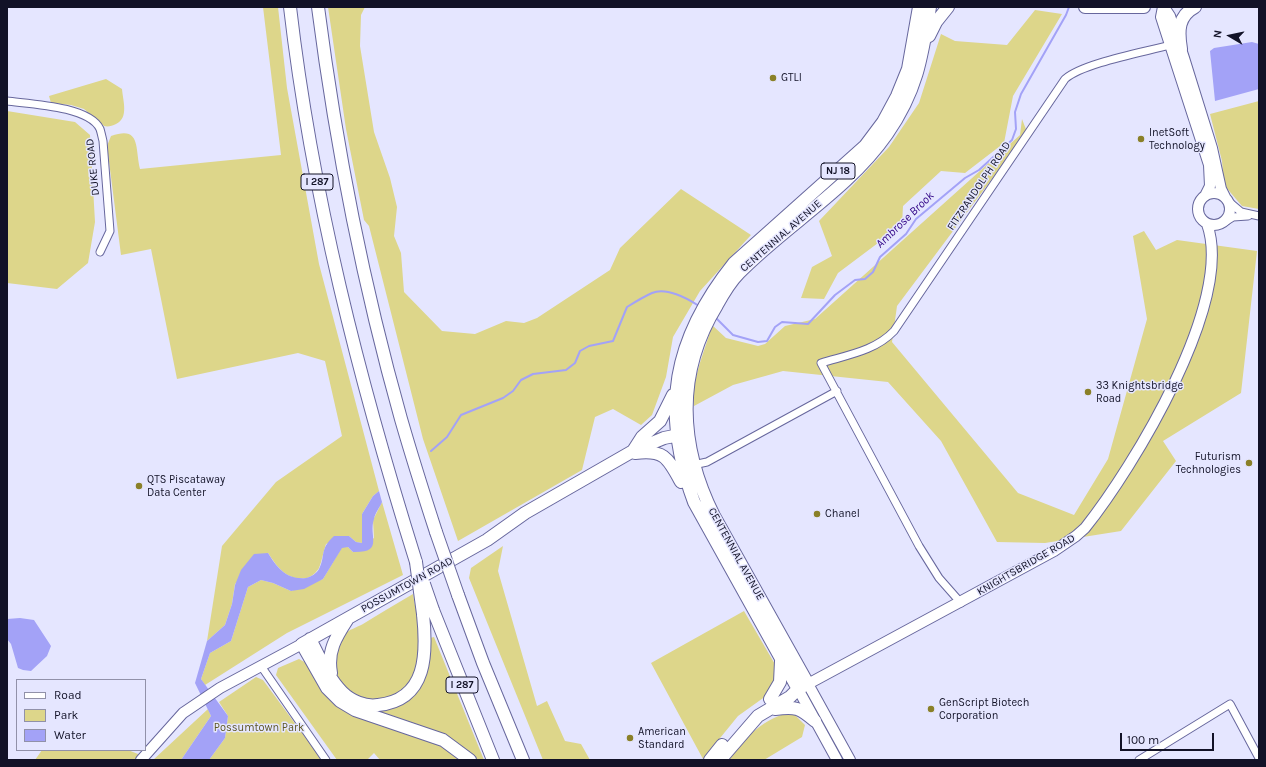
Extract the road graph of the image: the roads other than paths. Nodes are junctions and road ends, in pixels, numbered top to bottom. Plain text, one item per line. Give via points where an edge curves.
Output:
1 (290, 7) edge
2 (318, 7) edge
3 (930, 7) edge
4 (948, 7) edge
5 (1085, 7) edge
6 (1144, 7) edge
7 (1163, 7) edge
8 (1195, 7) edge
9 (917, 11) edge
10 (1176, 47) junction
11 (924, 48) junction
12 (7, 101) edge
13 (1205, 196) junction
14 (1226, 199) junction
15 (1255, 216) edge
16 (1223, 223) junction
17 (1207, 224) junction
18 (1211, 250) junction
19 (100, 252) dead end
20 (710, 306) junction
21 (703, 319) junction
22 (677, 382) junction
23 (836, 391) junction
24 (682, 434) junction
25 (631, 452) junction
26 (693, 465) junction
27 (694, 502) junction
28 (960, 602) junction
29 (428, 612) junction
30 (348, 619) junction
31 (306, 641) junction
32 (780, 659) junction
33 (260, 666) junction
34 (332, 678) junction
35 (803, 687) junction
36 (770, 699) junction
37 (766, 711) junction
38 (815, 721) junction
39 (511, 731) junction
40 (1259, 758) edge
41 (141, 760) edge
42 (326, 760) edge
43 (470, 760) edge
44 (493, 760) edge
45 (523, 760) edge
46 (532, 760) edge
47 (710, 760) edge
48 (720, 760) edge
49 (837, 760) edge
50 (850, 760) edge
51 (1139, 760) edge

1 - 29 highway, I 287, bridge via 316,177 343,305
2 - 39 highway, I 287, bridge via 330,93 359,252 401,420 458,595
3 - 11 highway, CENTENNIAL AVENUE
4 - 11 highway, NJ 18 via 936,22
5 - 6 highway
7 - 10 street via 1170,16
8 - 10 highway via 1181,20
9 - 20 highway, CENTENNIAL AVENUE / NJ 18 via 908,69 898,96 883,122 865,146 734,263
10 - 13 street via 1210,165 1210,186
10 - 14 street via 1212,148 1221,189
10 - 23 street, FITZRANDOLPH ROAD via 1086,68 1065,79 894,331 886,340 871,348 821,363
11 - 20 highway, CENTENNIAL AVENUE / NJ 18 via 919,72 910,95 886,136 849,177 738,274
12 - 19 street, DUKE ROAD via 72,111 92,120 100,128 110,231
13 - 14 street via 1215,193
13 - 17 street via 1199,204 1198,212
14 - 15 street via 1235,208
14 - 16 street via 1231,209
15 - 16 street via 1233,217
16 - 17 street
16 - 18 street, KNIGHTSBRIDGE ROAD
17 - 18 street, KNIGHTSBRIDGE ROAD
18 - 28 street, KNIGHTSBRIDGE ROAD via 1207,294 1192,343 1141,445 1101,506 1084,528 1064,545
20 - 21 highway, CENTENNIAL AVENUE / NJ 18
21 - 22 highway, CENTENNIAL AVENUE / NJ 18 via 684,352
21 - 24 highway, CENTENNIAL AVENUE / NJ 18 via 694,353
22 - 24 highway, CENTENNIAL AVENUE / NJ 18 via 675,411
22 - 25 highway via 660,421 642,437
23 - 26 street via 707,462
23 - 28 street via 919,546 939,578
24 - 25 highway, POSSUMTOWN ROAD
24 - 26 highway, CENTENNIAL AVENUE
24 - 27 highway, CENTENNIAL AVENUE via 683,470
25 - 27 highway via 653,452 663,455 671,463
25 - 30 highway, POSSUMTOWN ROAD via 526,513 487,540
26 - 35 highway, CENTENNIAL AVENUE via 703,494
27 - 32 highway, CENTENNIAL AVENUE
28 - 35 street, KNIGHTSBRIDGE ROAD
29 - 34 highway via 425,658 415,684 403,697 388,704 366,705 342,692
29 - 44 highway, I 287
30 - 31 highway, POSSUMTOWN ROAD
30 - 34 highway via 330,653
31 - 33 street, POSSUMTOWN ROAD
31 - 34 highway
31 - 43 highway via 327,688 340,701 355,710 443,740
32 - 35 highway, CENTENNIAL AVENUE
32 - 36 highway via 780,682
33 - 41 street, POSSUMTOWN ROAD via 220,688 183,713
33 - 42 street
35 - 36 highway via 787,690
35 - 37 highway via 790,698
35 - 38 street, CENTENNIAL AVENUE
35 - 50 street, CENTENNIAL AVENUE
36 - 47 highway via 747,716
37 - 38 highway via 795,707
37 - 48 highway via 750,724
38 - 49 street, CENTENNIAL AVENUE
39 - 45 highway, I 287
39 - 46 highway via 520,735
40 - 51 street via 1230,704

